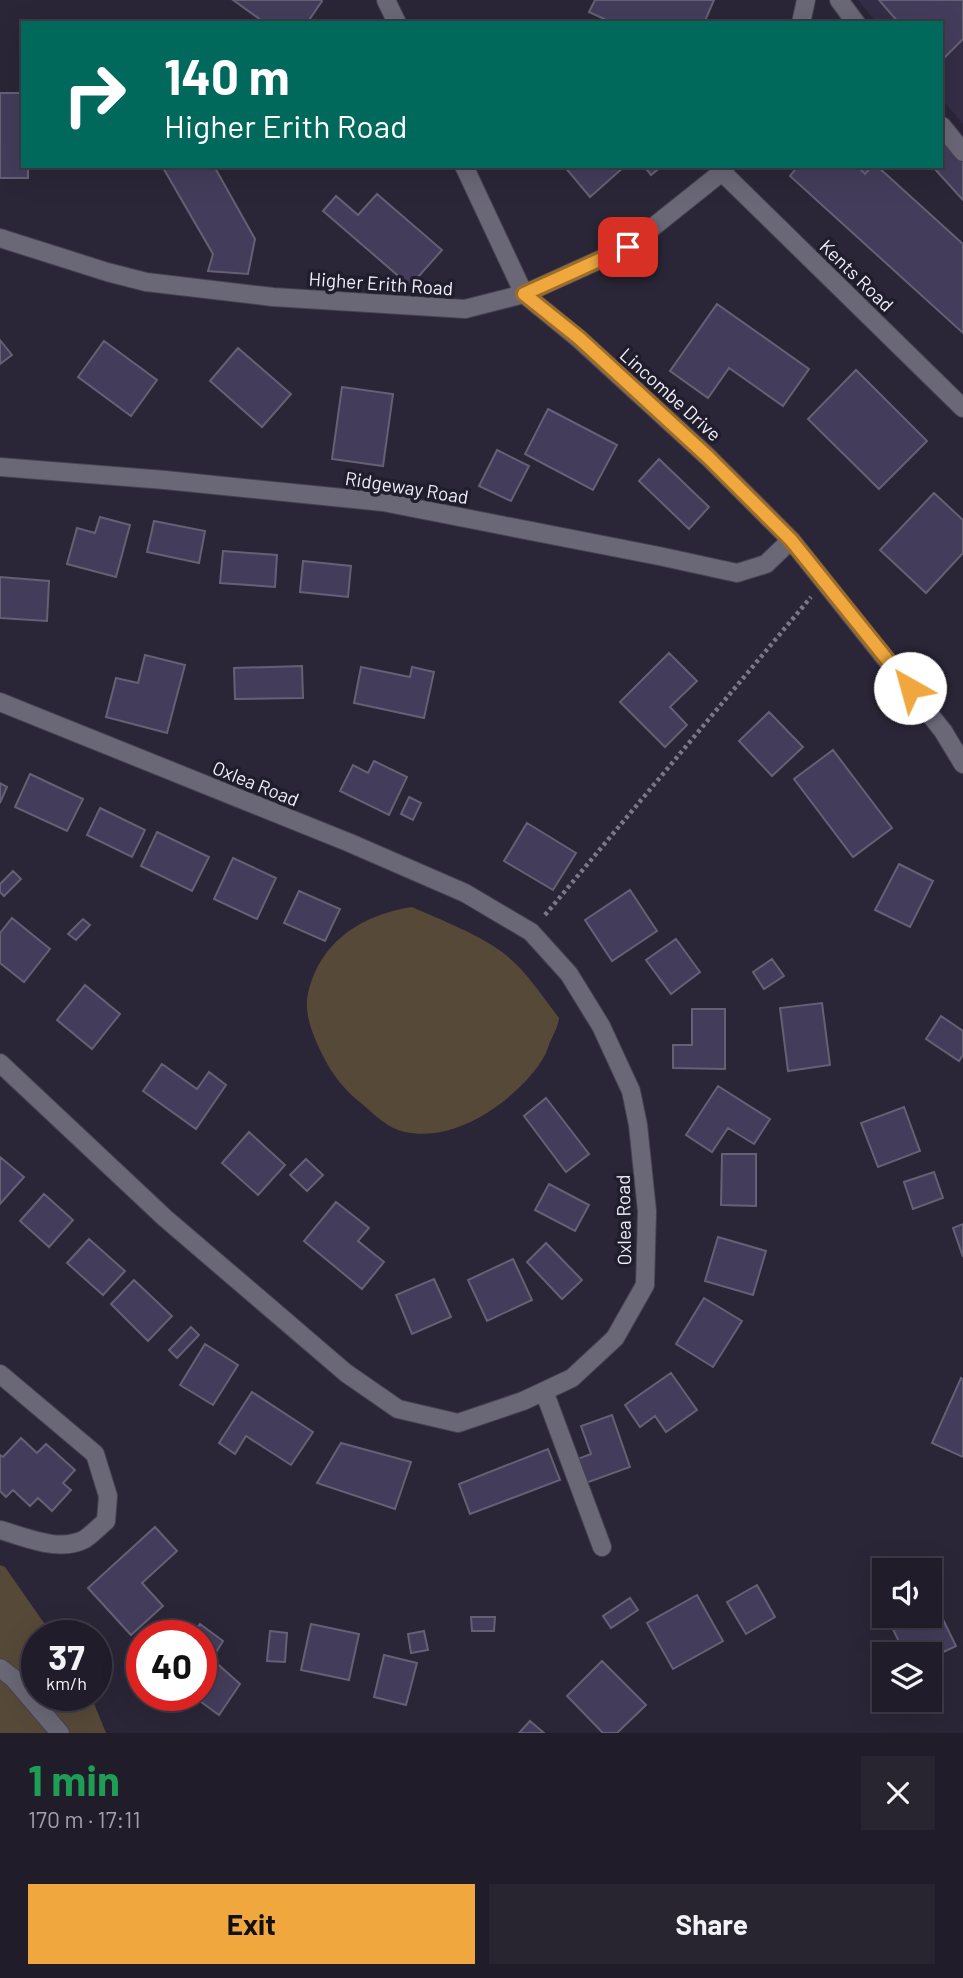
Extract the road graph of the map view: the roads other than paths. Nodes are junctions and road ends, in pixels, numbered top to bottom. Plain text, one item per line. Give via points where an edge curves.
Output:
1 (386, 0) edge
2 (806, 0) edge
3 (839, 0) edge
4 (396, 21) edge
5 (801, 21) edge
6 (855, 21) edge
7 (943, 127) edge
8 (963, 152) edge
9 (465, 168) edge
10 (724, 169) edge
11 (0, 238) edge
12 (524, 294) junction
13 (963, 408) edge
14 (0, 467) edge
15 (791, 540) junction
16 (0, 702) edge
17 (963, 764) edge
18 (0, 1063) edge
19 (0, 1374) edge
20 (544, 1391) junction
21 (0, 1530) edge
22 (603, 1547) dead end
23 (0, 1668) edge
24 (60, 1733) edge

1 - 4 street
2 - 5 street
3 - 6 street
7 - 8 street
9 - 12 street
10 - 12 street, Higher Erith Road via 628,247
10 - 13 street, Kents Road
11 - 12 street, Higher Erith Road via 146,282 274,297 465,309
12 - 15 street, Lincombe Drive via 579,338
14 - 15 street, Ridgeway Road via 383,502 737,573 766,564
15 - 17 street, Lincombe Drive via 943,731
16 - 20 street, Oxlea Road via 465,893 531,932 569,974 601,1026 631,1091 639,1125 646,1211 645,1285 615,1338 572,1378
18 - 20 street, Oxlea Road via 165,1218 346,1373 398,1409 458,1423
19 - 21 street via 95,1454 108,1496 106,1521 86,1538 67,1546
20 - 22 street
23 - 24 street

